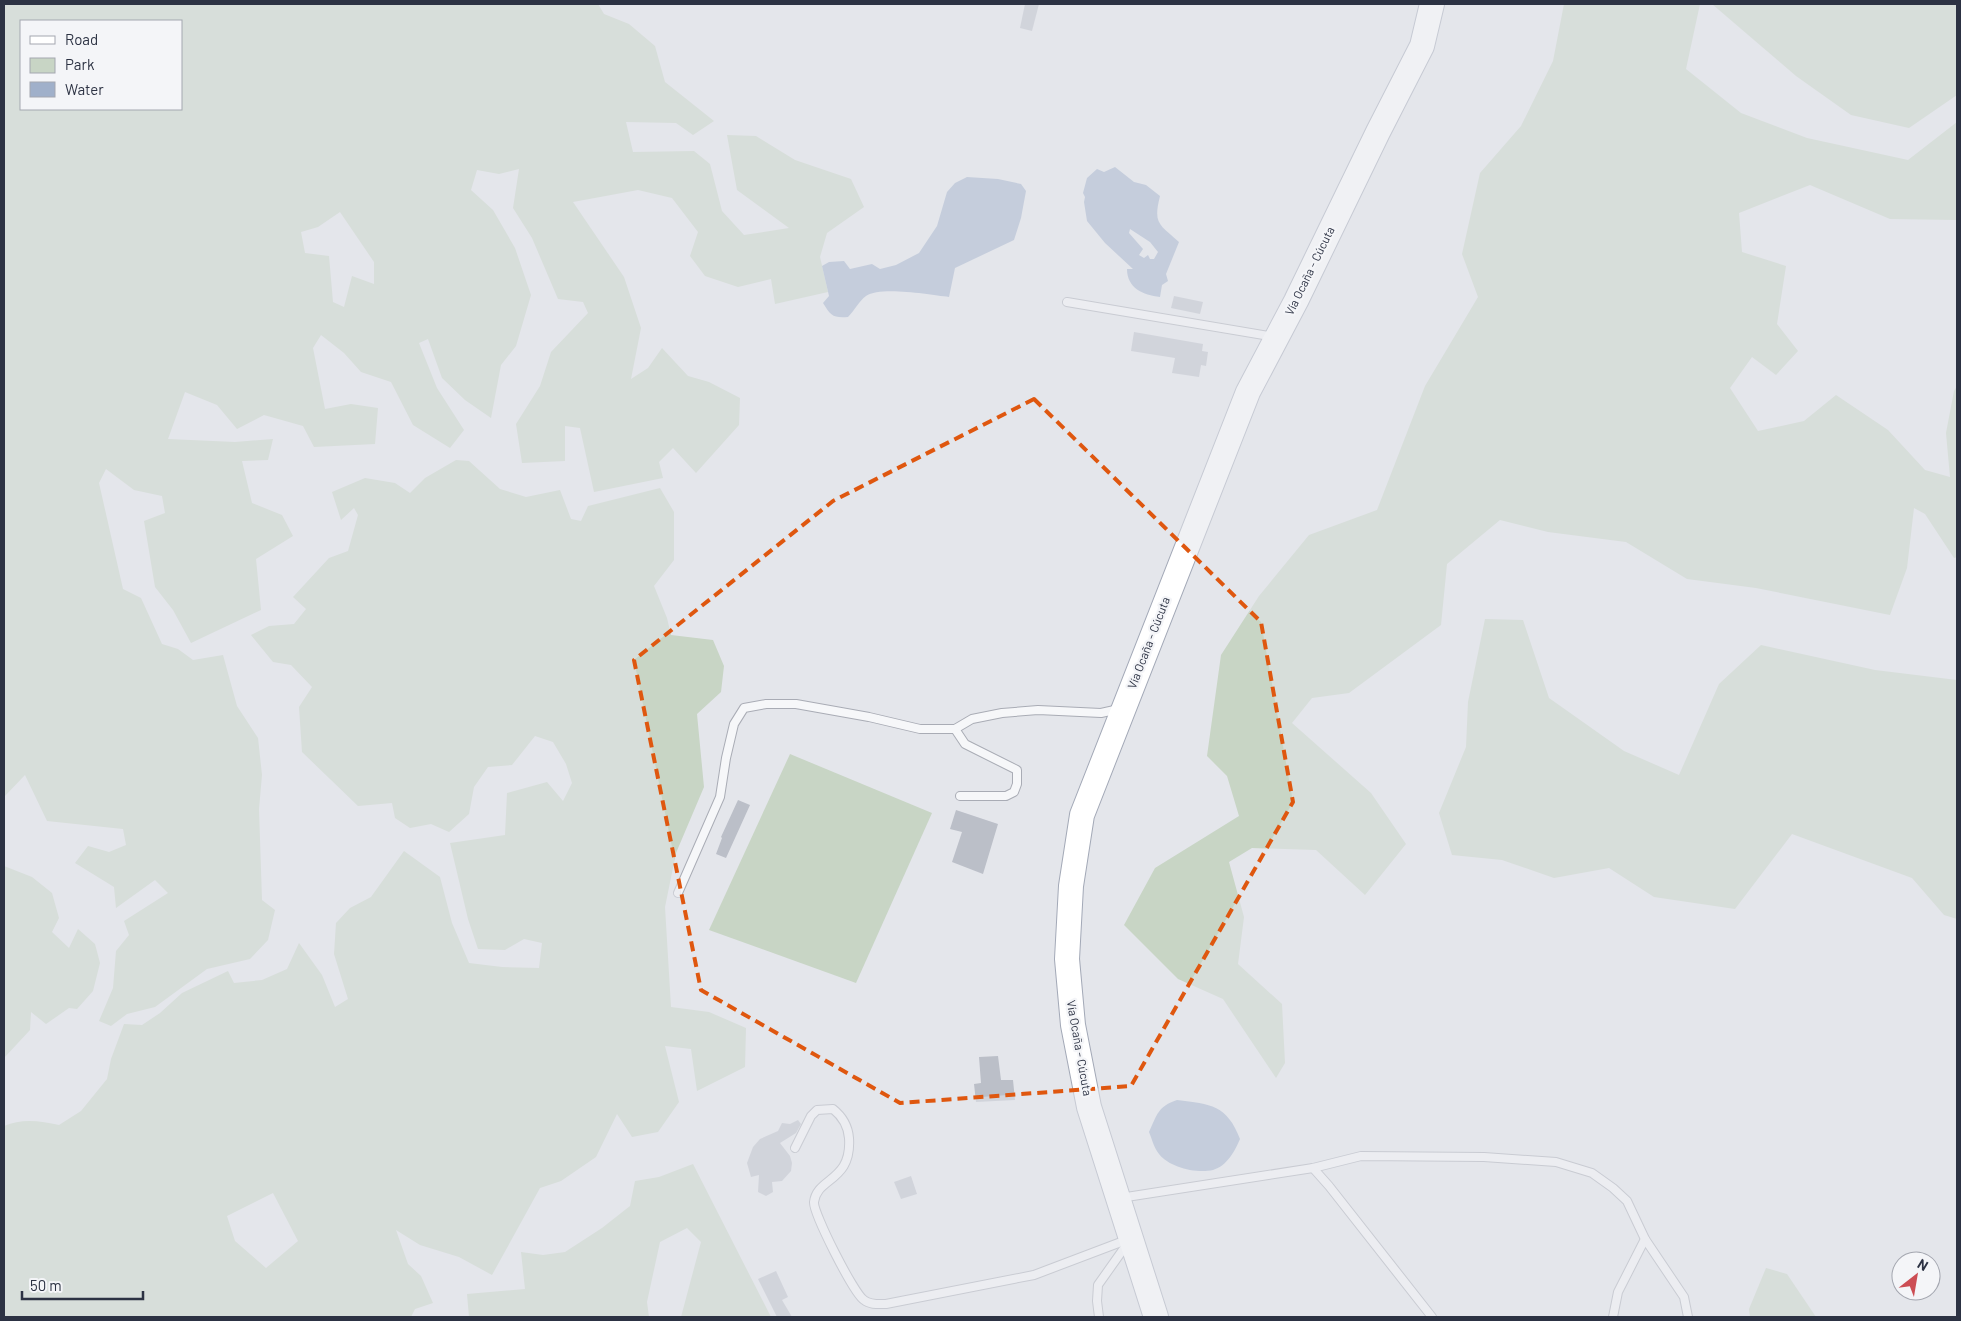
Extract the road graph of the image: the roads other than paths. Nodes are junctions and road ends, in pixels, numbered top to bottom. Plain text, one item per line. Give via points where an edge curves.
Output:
1 (1432, 4) edge
2 (1067, 302) dead end
3 (1277, 338) junction
4 (1124, 708) junction
5 (955, 728) junction
6 (960, 796) dead end
7 (678, 893) dead end
8 (794, 1148) dead end
9 (1313, 1168) junction
10 (1118, 1198) junction
11 (1131, 1238) junction
12 (1645, 1239) junction
13 (1099, 1317) edge
14 (1156, 1317) edge
15 (1432, 1317) edge
16 (1613, 1317) edge
17 (1688, 1317) edge

1 - 3 main road, Vía Ocaña - Cúcuta via 1422,46
2 - 3 lane
3 - 4 main road, Vía Ocaña - Cúcuta via 1248,392
4 - 5 lane via 1101,713 1038,710 1002,713 972,719
4 - 10 main road, Vía Ocaña - Cúcuta via 1082,815 1071,886 1067,959 1073,1024 1089,1107
5 - 6 lane via 965,744 1016,770 1018,777 1014,792 1006,796
5 - 7 lane via 920,729 796,704 744,708 734,724 720,797
8 - 11 lane via 817,1110 833,1109 843,1117 849,1135 850,1152 846,1166 820,1189 813,1204 855,1291 865,1302 886,1304 1034,1275
9 - 10 lane
9 - 12 lane via 1361,1156 1484,1157 1556,1162 1592,1173 1613,1188 1627,1201
9 - 15 lane
10 - 11 main road, Vía Ocaña - Cúcuta
11 - 13 lane via 1098,1286
11 - 14 main road, Vía Ocaña - Cúcuta
12 - 16 lane via 1618,1292
12 - 17 lane via 1684,1297

